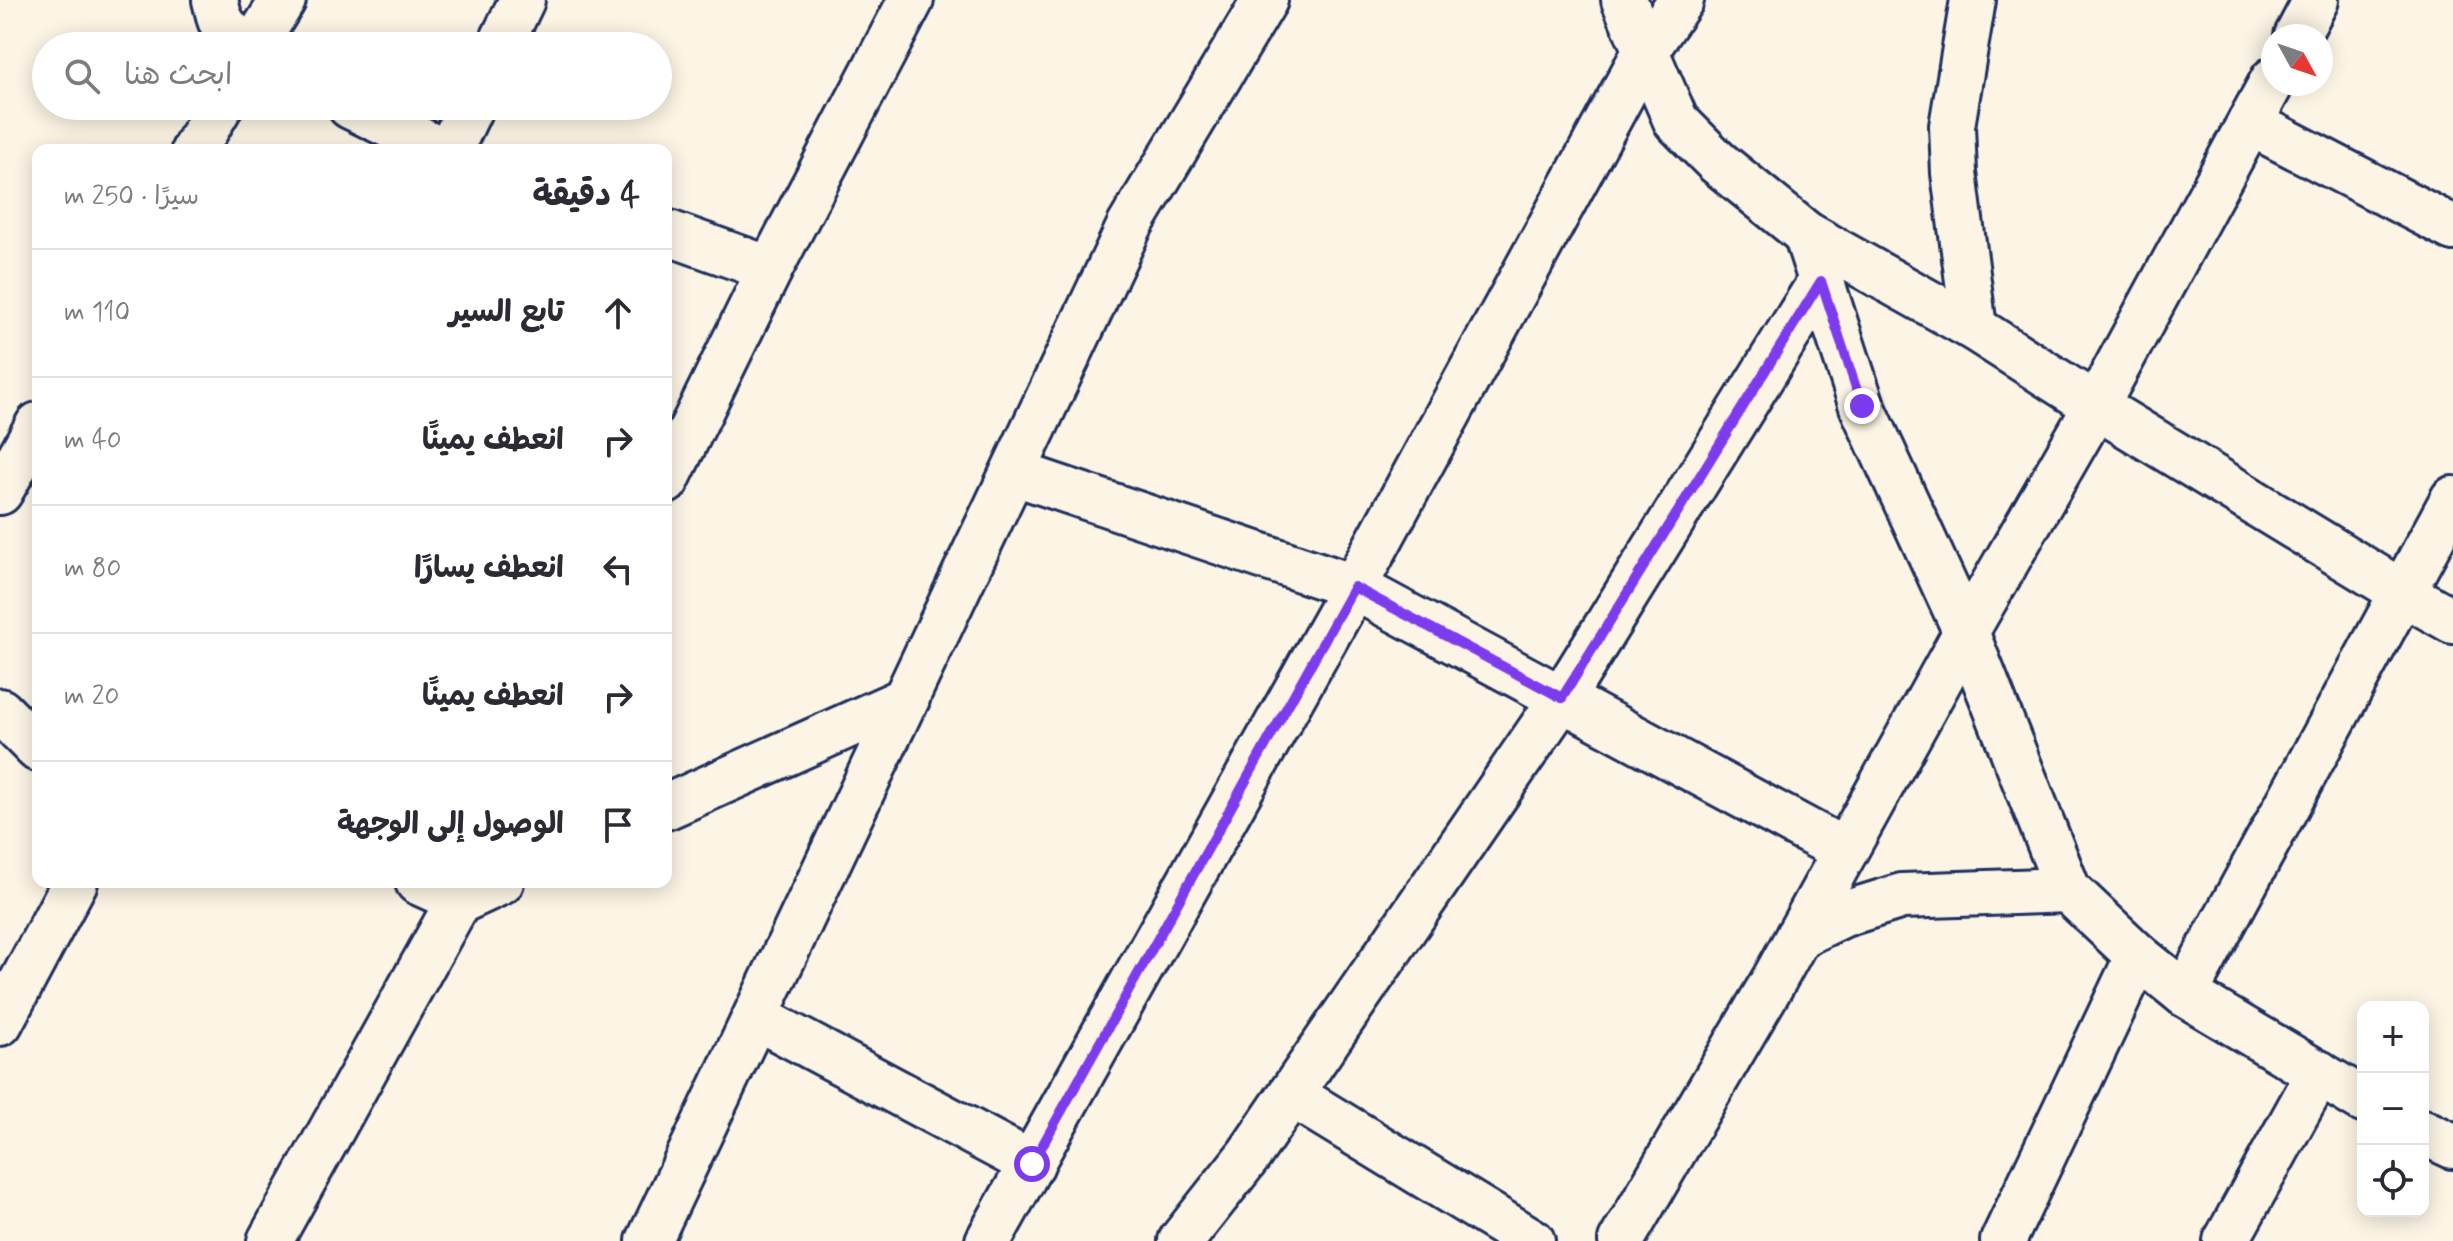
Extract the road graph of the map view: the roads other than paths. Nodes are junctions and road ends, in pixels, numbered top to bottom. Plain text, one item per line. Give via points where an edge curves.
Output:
1 (215, 0) edge
2 (283, 0) edge
3 (522, 0) edge
4 (911, 0) edge
5 (1265, 0) edge
6 (1624, 0) edge
7 (1681, 0) edge
8 (1973, 0) edge
9 (2316, 0) edge
10 (2303, 24) edge
11 (229, 32) edge
12 (263, 32) edge
13 (507, 32) edge
14 (1645, 52) junction
15 (2264, 96) edge
16 (212, 120) edge
17 (379, 120) edge
18 (464, 120) edge
19 (2250, 123) junction
20 (198, 144) edge
21 (428, 144) edge
22 (453, 144) edge
23 (2453, 228) edge
24 (672, 234) edge
25 (1806, 234) junction
26 (770, 269) junction
27 (1821, 281) junction
28 (1974, 328) junction
29 (2096, 406) junction
30 (32, 436) edge
31 (672, 469) edge
32 (1015, 473) junction
33 (0, 492) edge
34 (2453, 499) edge
35 (1354, 587) junction
36 (2403, 593) junction
37 (2453, 621) edge
38 (1966, 632) junction
39 (1562, 698) junction
40 (907, 699) junction
41 (0, 711) edge
42 (32, 743) edge
43 (672, 804) edge
44 (1845, 851) junction
45 (72, 888) edge
46 (2068, 890) junction
47 (464, 891) edge
48 (1798, 936) junction
49 (2138, 956) junction
50 (2185, 994) junction
51 (756, 1017) junction
52 (0, 1023) edge
53 (2319, 1073) junction
54 (1291, 1094) junction
55 (2357, 1096) edge
56 (2429, 1135) edge
57 (2453, 1146) edge
58 (1032, 1164) junction
59 (270, 1241) edge
60 (649, 1241) edge
61 (988, 1241) edge
62 (1181, 1241) edge
63 (1532, 1241) edge
64 (1621, 1241) edge
65 (2003, 1241) edge
66 (2226, 1241) edge

1 - 11 street
2 - 12 street
3 - 13 street
4 - 26 street
5 - 32 street via 1130,225
6 - 14 street
7 - 14 street
8 - 28 street via 1952,126
9 - 10 street
14 - 25 street via 1676,121 1717,162
14 - 35 street
15 - 19 street
16 - 20 street
17 - 21 street
18 - 22 street
19 - 23 street
19 - 29 street
24 - 26 street
25 - 27 street
25 - 28 street
26 - 31 street
27 - 38 street via 1862,406
27 - 39 street
28 - 29 street
29 - 36 street
29 - 38 street
30 - 33 street
32 - 35 street
32 - 40 street
34 - 36 street
35 - 39 street
35 - 58 street
36 - 37 street
36 - 50 street
38 - 44 street
38 - 46 street
39 - 44 street
39 - 54 street
40 - 43 street
40 - 51 street
41 - 42 street
44 - 48 street
45 - 52 street
46 - 48 street via 1902,896 1844,914
46 - 49 street
47 - 59 street
48 - 64 street
49 - 50 street
49 - 65 street
50 - 53 street
51 - 58 street
51 - 60 street
53 - 55 street
53 - 66 street
54 - 62 street
54 - 63 street
56 - 57 street
58 - 61 street

